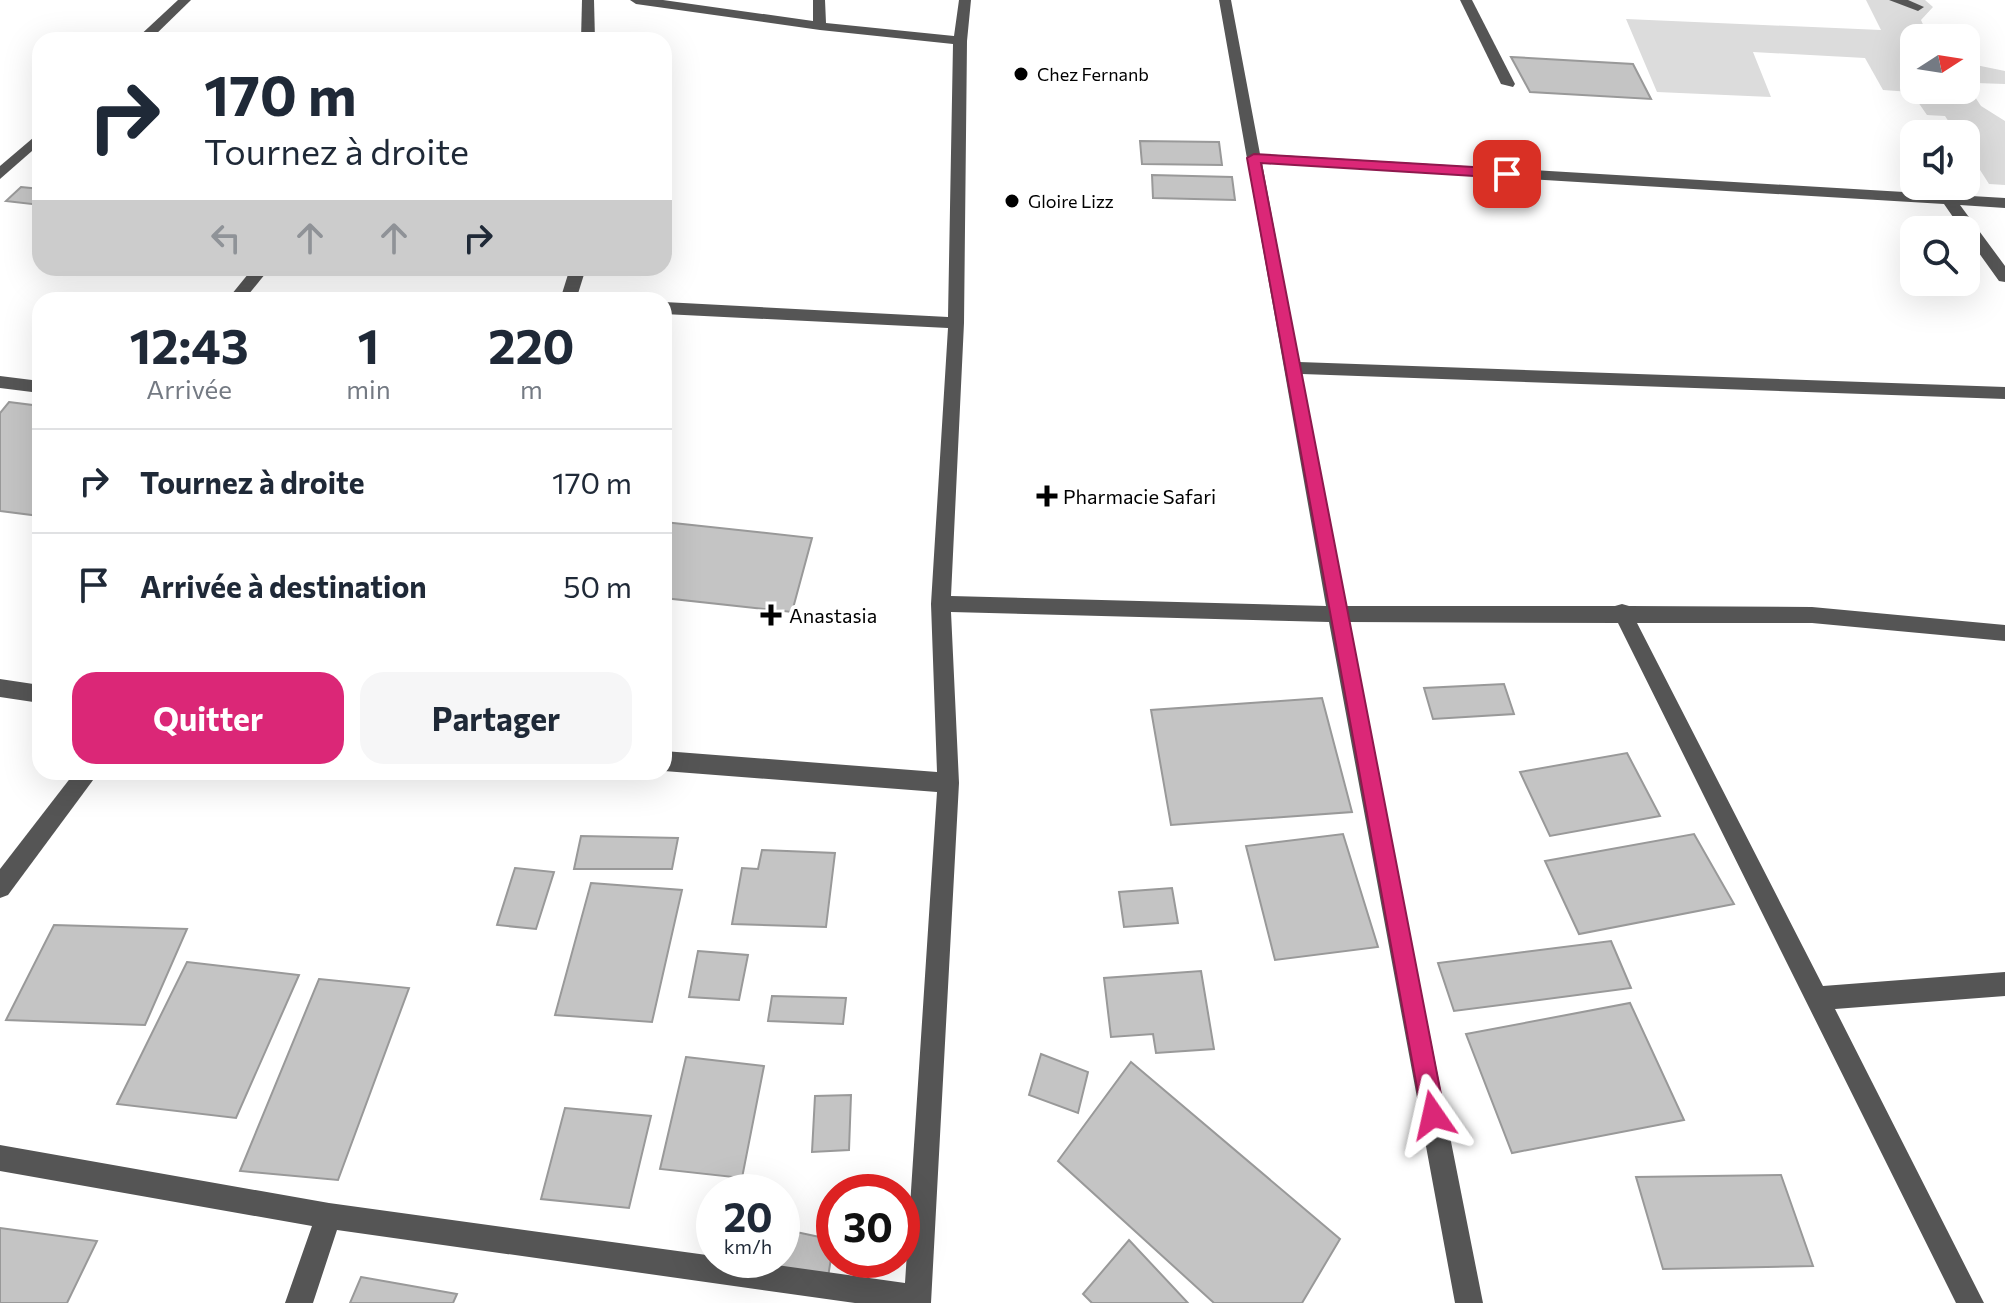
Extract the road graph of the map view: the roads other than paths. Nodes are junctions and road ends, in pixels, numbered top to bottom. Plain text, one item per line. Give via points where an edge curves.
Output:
1 (185, 0) edge
2 (588, 0) edge
3 (636, 0) edge
4 (819, 0) edge
5 (965, 0) edge
6 (1225, 0) edge
7 (1466, 0) edge
8 (1895, 0) edge
9 (1918, 7) dead end
10 (820, 26) junction
11 (151, 32) edge
12 (588, 32) edge
13 (960, 41) junction
14 (1508, 84) dead end
15 (32, 144) edge
16 (1254, 158) junction
17 (0, 174) edge
18 (1949, 201) junction
19 (2005, 203) edge
20 (255, 276) edge
21 (2005, 277) edge
22 (242, 292) edge
23 (672, 308) edge
24 (956, 323) junction
25 (1292, 368) junction
26 (0, 382) edge
27 (32, 386) edge
28 (2005, 393) edge
29 (941, 604) junction
30 (1622, 612) junction
31 (1337, 614) junction
32 (2005, 633) edge
33 (0, 688) edge
34 (32, 693) edge
35 (672, 762) edge
36 (82, 780) edge
37 (948, 783) junction
38 (0, 887) edge
39 (2005, 984) edge
40 (1816, 999) junction
41 (0, 1158) edge
42 (329, 1216) junction
43 (917, 1300) edge
44 (299, 1303) edge
45 (1469, 1303) edge
46 (1970, 1303) edge

1 - 11 street
2 - 12 street
3 - 10 street
4 - 10 street
5 - 13 street
6 - 16 street
7 - 14 street
8 - 9 street
10 - 13 street
13 - 24 street
15 - 17 street
16 - 18 street
16 - 25 street
18 - 19 street
18 - 21 street
20 - 22 street
23 - 24 street
24 - 29 street
25 - 28 street
25 - 31 street
26 - 27 street
29 - 31 street
29 - 37 street
30 - 31 street
30 - 32 street via 1812,615
30 - 40 street
31 - 45 street
33 - 34 street
35 - 37 street
36 - 38 street
37 - 43 street
39 - 40 street
40 - 46 street
41 - 42 street
42 - 43 street
42 - 44 street

